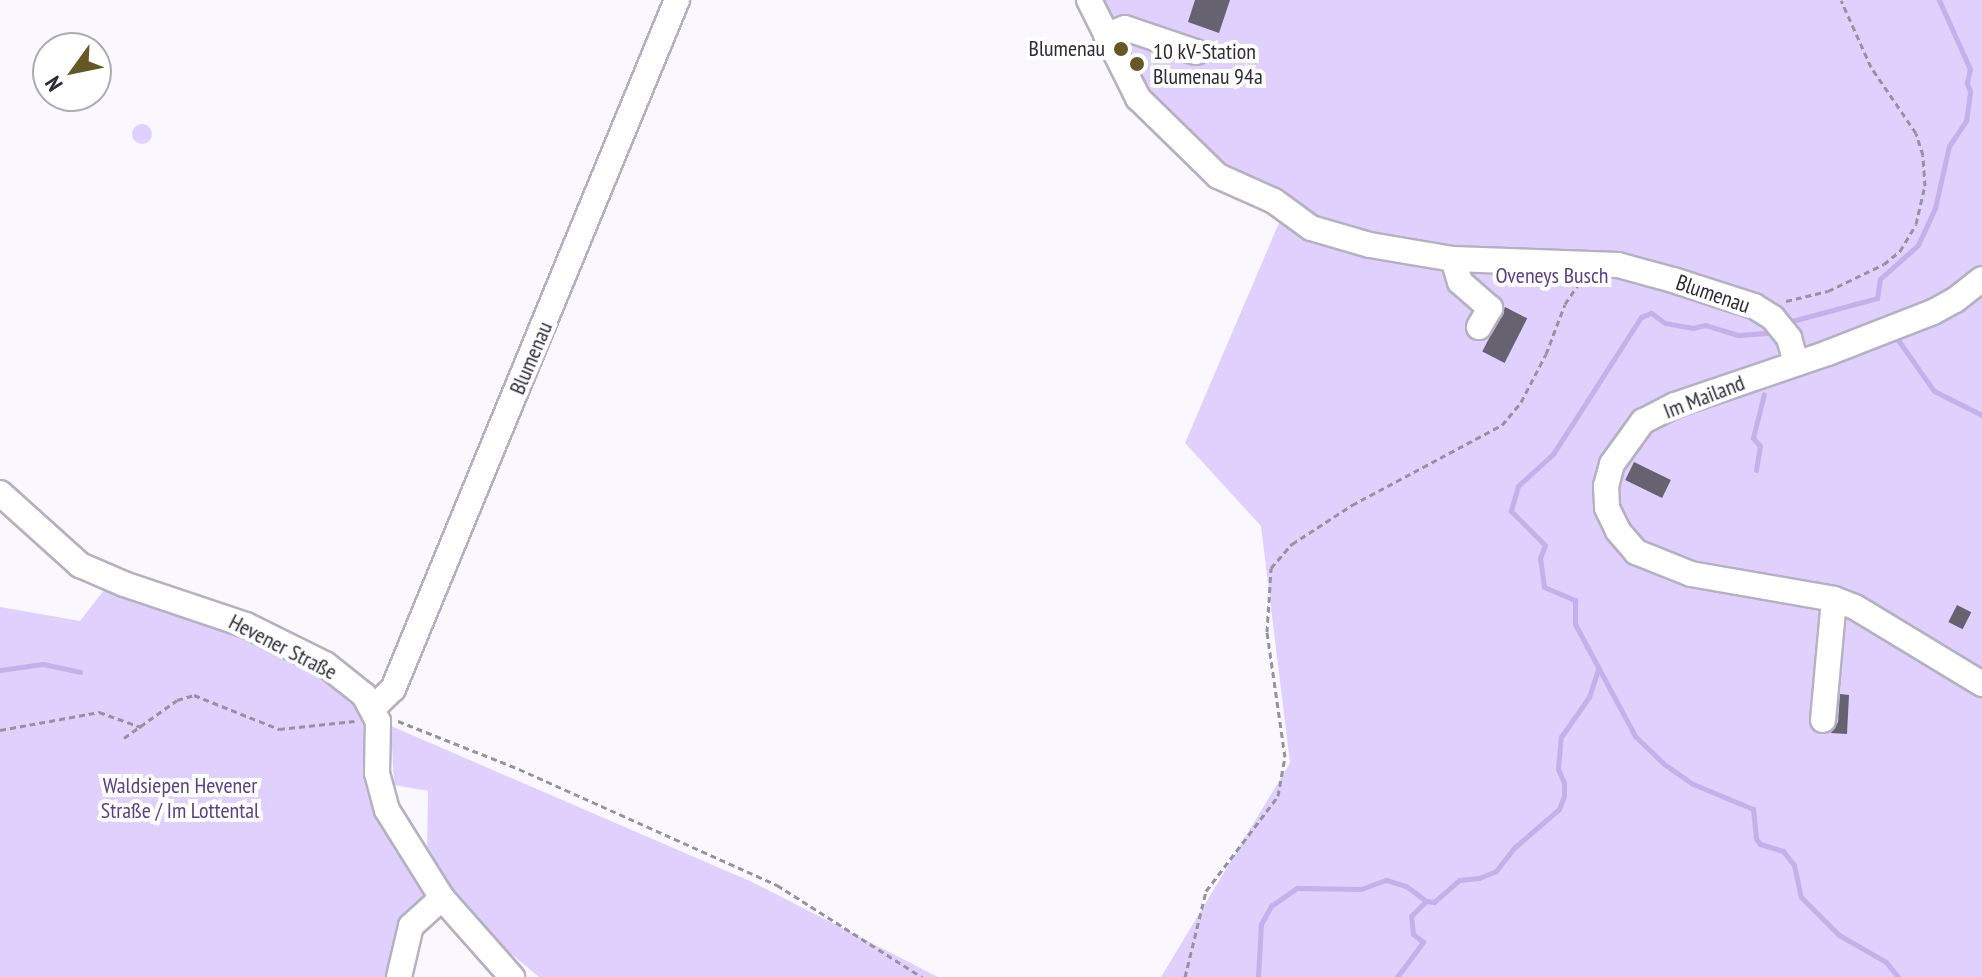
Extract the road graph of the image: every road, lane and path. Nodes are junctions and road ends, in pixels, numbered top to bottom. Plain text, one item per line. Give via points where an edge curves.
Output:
1 (677, 0) edge
2 (1089, 0) edge
3 (1841, 0) edge
4 (1106, 35) junction
5 (1196, 52) dead end
6 (1453, 259) junction
7 (1592, 266) junction
8 (1982, 279) edge
9 (1754, 306) junction
10 (1479, 327) dead end
11 (1796, 363) junction
12 (0, 493) edge
13 (1834, 599) junction
14 (1982, 684) edge
15 (376, 714) junction
16 (1823, 720) dead end
17 (141, 727) junction
18 (0, 730) edge
19 (124, 738) dead end
20 (442, 898) junction
21 (399, 977) edge
22 (512, 977) edge
23 (922, 977) edge
24 (1185, 977) edge

1 - 15 street, Blumenau via 393,689
2 - 4 street, Blumenau
3 - 9 path via 1871,67 1916,133 1925,186 1916,224 1900,251 1856,280
4 - 5 street via 1125,28
4 - 6 street, Blumenau via 1138,98 1218,176 1274,201 1329,237
6 - 7 street, Blumenau
6 - 10 street via 1460,282 1490,308
7 - 9 street, Blumenau via 1618,265
7 - 24 path via 1565,304 1521,402 1502,425 1352,505 1292,544 1271,568 1267,632 1285,757 1278,796 1206,891
8 - 11 street, Im Mailand via 1933,312
9 - 11 street, Blumenau via 1789,338
11 - 13 street, Im Mailand via 1643,421 1612,464 1607,508 1630,548 1650,558 1691,574
12 - 15 street, Hevener Straße via 80,565 246,625 325,664 350,682
13 - 14 street, Im Mailand
13 - 16 street
15 - 17 path via 279,729 194,695 177,700
15 - 20 street via 377,773 387,810
15 - 23 path via 519,769 777,885
17 - 18 path via 99,712
17 - 19 path
20 - 21 street via 411,926
20 - 22 street

